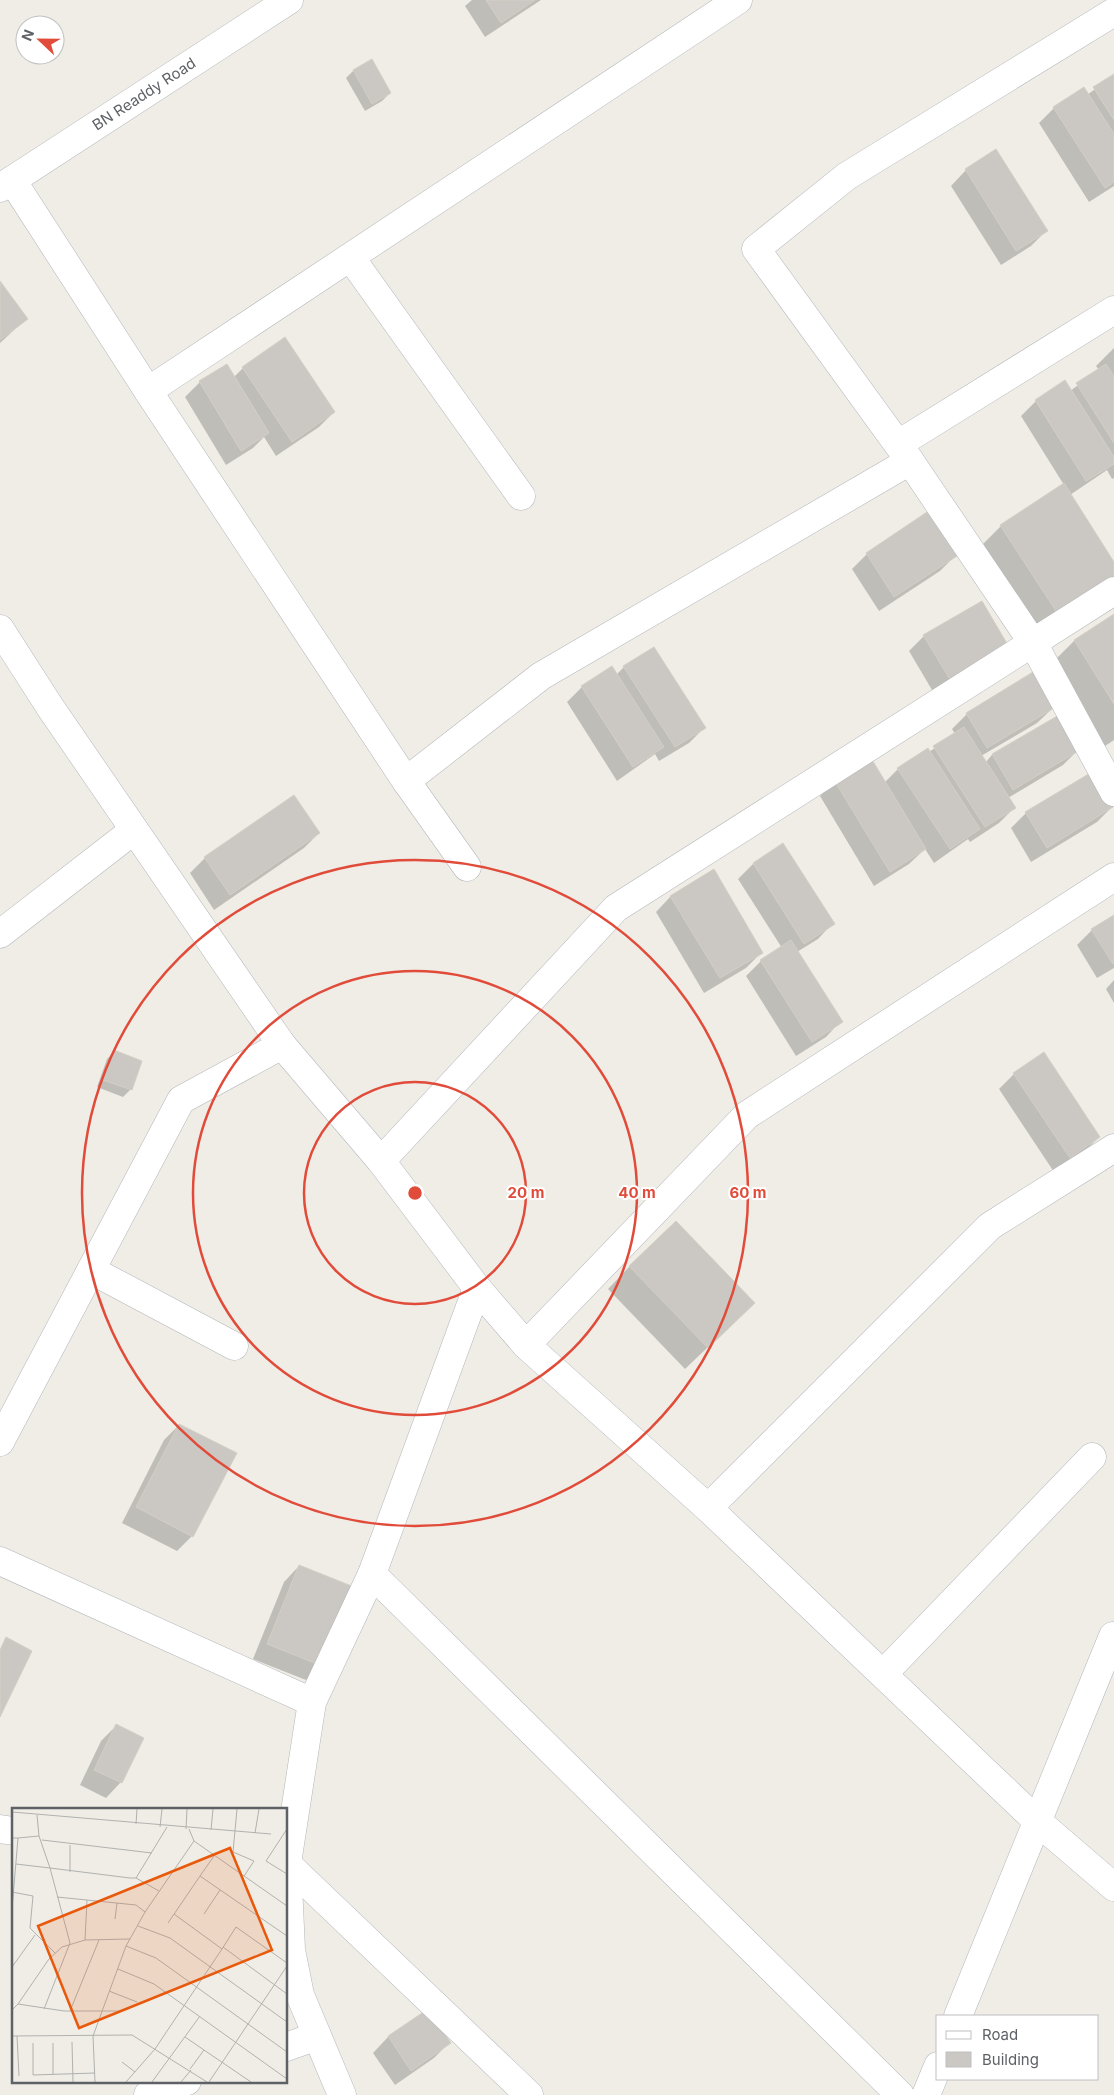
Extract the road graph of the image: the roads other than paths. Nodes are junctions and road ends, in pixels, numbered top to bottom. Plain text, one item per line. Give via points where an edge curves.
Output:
1 (289, 0) edge
2 (738, 0) edge
3 (1114, 12) edge
4 (6, 184) edge
5 (351, 258) junction
6 (1114, 310) edge
7 (148, 391) junction
8 (905, 452) junction
9 (521, 496) dead end
10 (1114, 591) edge
11 (0, 629) edge
12 (1033, 643) junction
13 (406, 781) junction
14 (1114, 792) edge
15 (134, 830) junction
16 (467, 867) dead end
17 (1114, 877) edge
18 (0, 934) edge
19 (282, 1045) junction
20 (1114, 1148) edge
21 (381, 1161) junction
22 (91, 1270) junction
23 (477, 1288) junction
24 (526, 1345) junction
25 (234, 1346) dead end
26 (0, 1442) edge
27 (1092, 1457) dead end
28 (708, 1508) junction
29 (0, 1561) edge
30 (372, 1574) junction
31 (1113, 1636) dead end
32 (883, 1674) junction
33 (312, 1702) junction
34 (1037, 1821) junction
35 (288, 1857) edge
36 (288, 1864) edge
37 (288, 1885) edge
38 (1114, 1887) edge
39 (958, 2015) edge
40 (317, 2036) junction
41 (288, 2046) edge
42 (936, 2071) edge
43 (184, 2082) edge
44 (148, 2095) edge
45 (342, 2095) edge
46 (529, 2095) edge
47 (900, 2095) edge
48 (926, 2095) edge

1 - 4 street, BN Readdy Road
2 - 5 street
3 - 8 street via 847,176 756,249
4 - 7 street
5 - 7 street
5 - 9 street
6 - 8 street
7 - 13 street
8 - 12 street
8 - 13 street via 541,676
10 - 12 street
11 - 15 street
12 - 14 street
12 - 21 street via 616,908
13 - 16 street
15 - 18 street
15 - 19 street
17 - 24 street via 747,1115
19 - 21 street
19 - 22 street via 181,1100
20 - 28 street via 990,1226
21 - 23 street
22 - 25 street
22 - 26 street
23 - 24 street
23 - 30 street
24 - 28 street
27 - 32 street
28 - 32 street
29 - 33 street
30 - 33 street
30 - 47 street
31 - 34 street
32 - 34 street
33 - 35 street
34 - 38 street
34 - 39 street
36 - 46 street
37 - 40 street via 291,1950 300,1995
40 - 41 street
40 - 45 street
42 - 48 street
43 - 44 street

